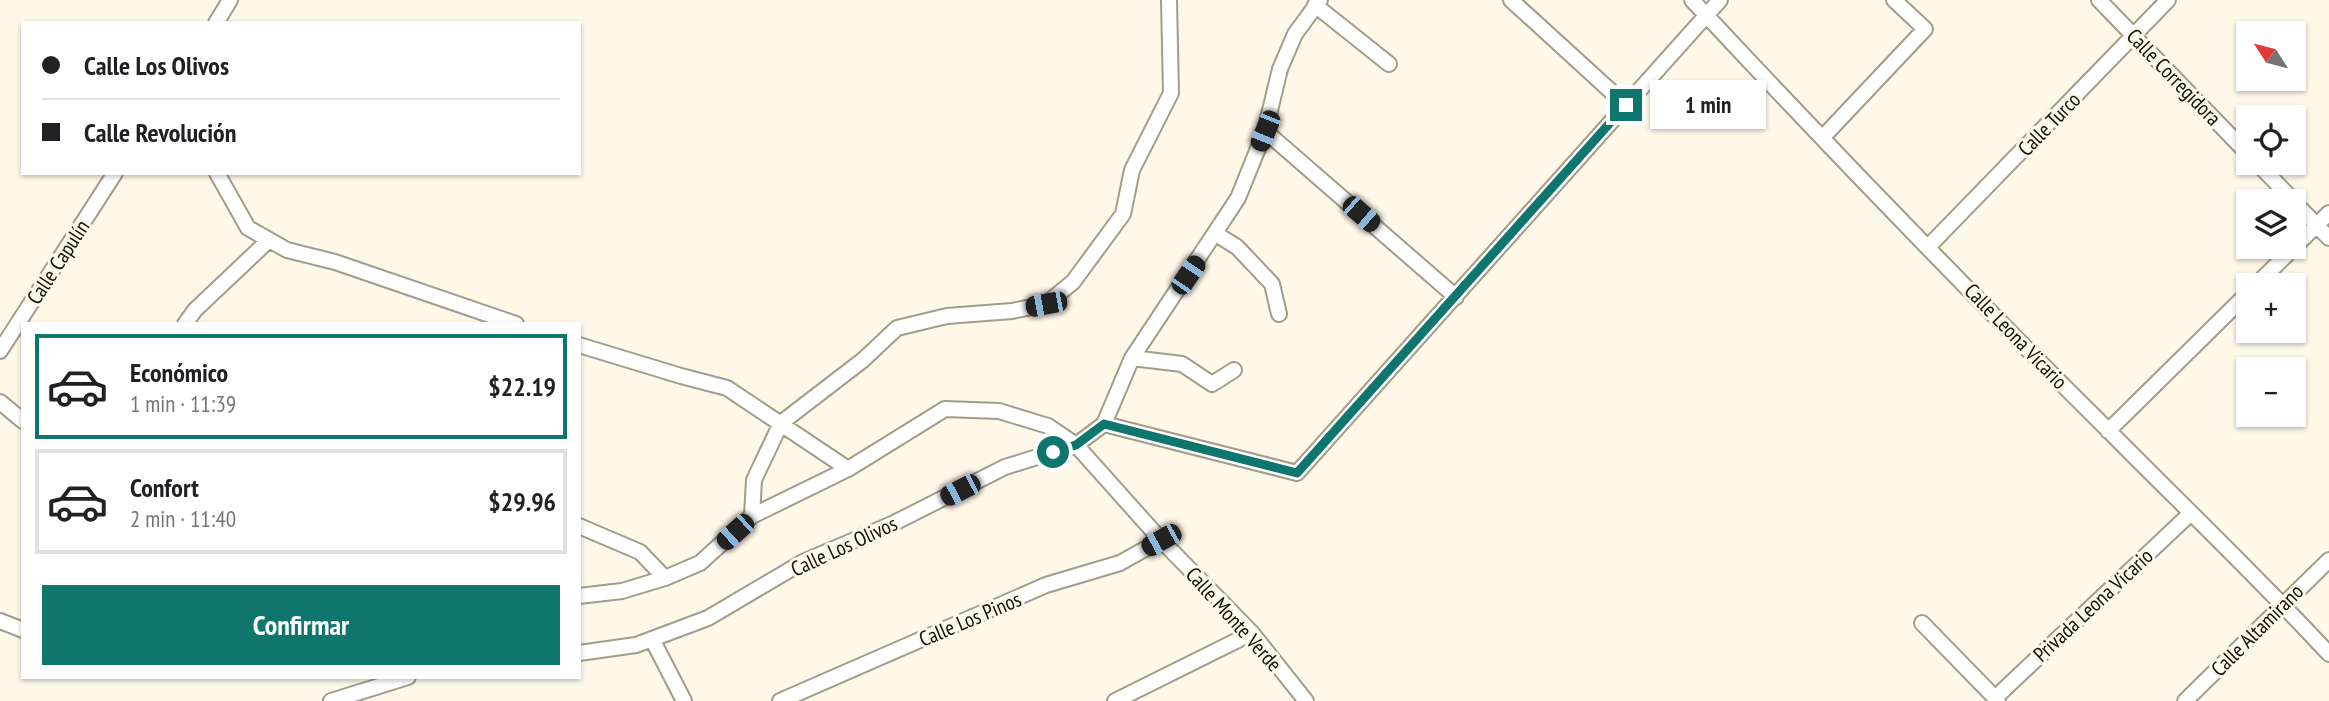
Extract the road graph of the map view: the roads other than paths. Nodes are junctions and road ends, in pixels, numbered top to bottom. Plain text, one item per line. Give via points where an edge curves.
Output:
1 (230, 0) edge
2 (1169, 0) edge
3 (1511, 0) edge
4 (1692, 0) edge
5 (1720, 0) edge
6 (1894, 0) edge
7 (2099, 0) edge
8 (2168, 0) edge
9 (1317, 3) edge
10 (1706, 15) junction
11 (217, 21) edge
12 (2134, 36) junction
13 (1389, 64) dead end
14 (1626, 105) junction
15 (1265, 131) junction
16 (1823, 137) junction
17 (2236, 142) edge
18 (114, 175) edge
19 (218, 175) edge
20 (2269, 175) edge
21 (2282, 189) edge
22 (2329, 213) edge
23 (2306, 214) edge
24 (2317, 225) junction
25 (1216, 234) junction
26 (2329, 237) edge
27 (268, 240) junction
28 (1928, 247) junction
29 (2268, 273) edge
30 (1456, 297) junction
31 (2236, 305) edge
32 (1279, 314) dead end
33 (186, 322) edge
34 (510, 322) edge
35 (581, 346) edge
36 (0, 351) edge
37 (1132, 358) junction
38 (1234, 370) dead end
39 (0, 402) edge
40 (21, 419) edge
41 (781, 423) junction
42 (1104, 424) junction
43 (2108, 431) junction
44 (1076, 445) junction
45 (848, 469) junction
46 (2191, 513) junction
47 (752, 516) junction
48 (581, 527) edge
49 (1161, 540) junction
50 (2329, 559) edge
51 (665, 578) junction
52 (581, 596) edge
53 (2283, 605) junction
54 (0, 621) edge
55 (1922, 624) dead end
56 (21, 628) edge
57 (1252, 634) junction
58 (652, 639) junction
59 (581, 653) edge
60 (2329, 654) edge
61 (402, 679) edge
62 (1997, 699) edge
63 (331, 701) edge
64 (684, 701) edge
65 (780, 701) edge
66 (1115, 701) edge
67 (1306, 701) edge
68 (2185, 701) edge

1 - 11 street
2 - 41 street via 1171,93 1132,170 1123,214 1073,282 1046,304 947,316 897,328
3 - 14 street
4 - 10 street, Calle Leona Vicario
5 - 10 street
6 - 16 street via 1926,29
7 - 12 street, Calle Corregidora
8 - 12 street, Calle Turco
9 - 13 street
9 - 15 street via 1295,34 1280,69
10 - 14 street
10 - 16 street, Calle Leona Vicario
12 - 17 street, Calle Corregidora
12 - 28 street, Calle Turco
14 - 30 street
15 - 25 street via 1238,198
15 - 30 street
16 - 28 street, Calle Leona Vicario
18 - 36 street, Calle Capulín
19 - 27 street via 247,228
20 - 21 street
22 - 24 street
23 - 24 street
24 - 26 street
24 - 29 street
25 - 32 street via 1237,247 1272,284
25 - 37 street
27 - 33 street
27 - 34 street
28 - 43 street, Calle Leona Vicario
30 - 42 street via 1297,473
31 - 43 street
35 - 41 street via 727,388
37 - 38 street via 1182,364 1212,384
37 - 42 street
39 - 40 street
41 - 45 street
41 - 47 street via 754,480
42 - 44 street, Calle Los Olivos
43 - 46 street, Calle Leona Vicario
44 - 45 street, Calle Monte Verde via 1048,426 999,411 945,409
44 - 49 street, Calle Monte Verde
44 - 58 street, Calle Los Olivos via 1005,467 803,562 708,618
45 - 47 street, Calle Monte Verde
46 - 53 street, Calle Leona Vicario
46 - 62 street, Privada Leona Vicario
47 - 51 street, Calle Monte Verde via 700,563
48 - 51 street via 640,552
49 - 57 street, Calle Monte Verde
49 - 65 street, Calle Los Pinos via 1120,563 1046,586
50 - 53 street, Calle Altamirano
51 - 52 street, Calle Monte Verde via 622,591
53 - 60 street, Calle Leona Vicario
53 - 68 street, Calle Altamirano
54 - 56 street
55 - 62 street
57 - 66 street
57 - 67 street, Calle Monte Verde
58 - 59 street, Calle Los Olivos
58 - 64 street
61 - 63 street

